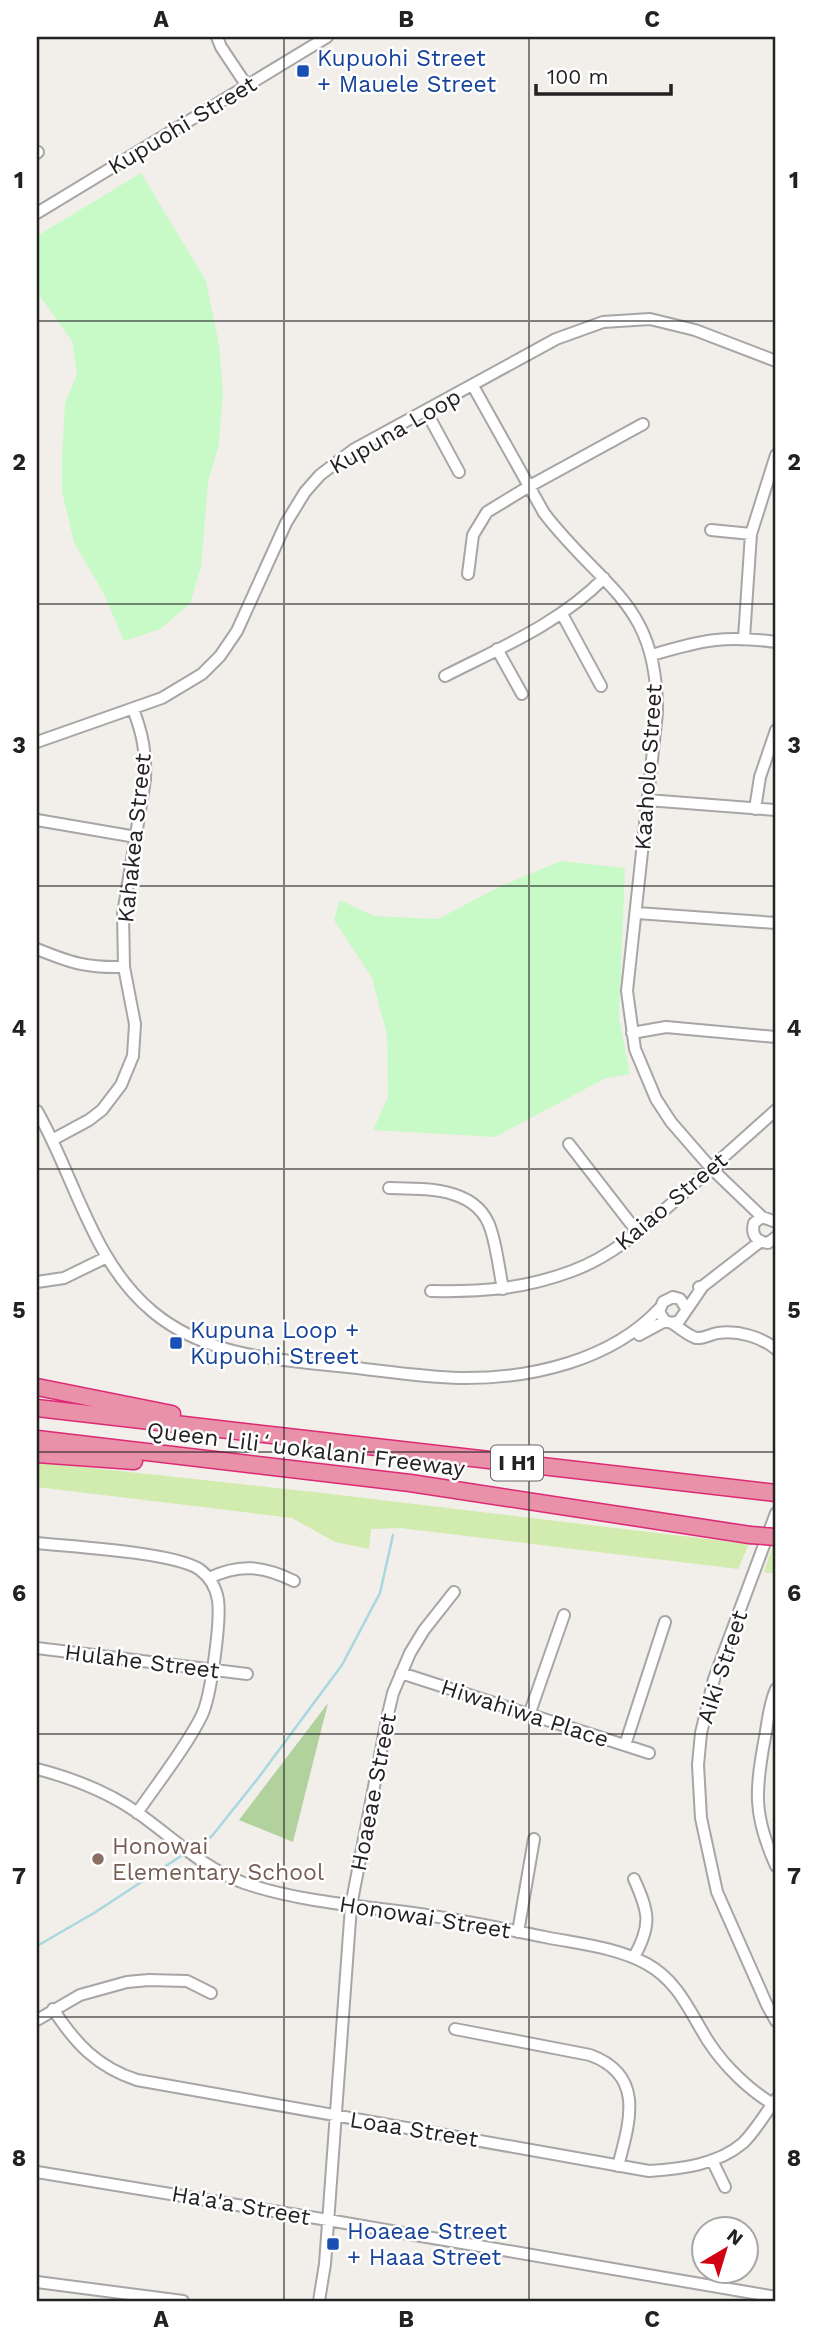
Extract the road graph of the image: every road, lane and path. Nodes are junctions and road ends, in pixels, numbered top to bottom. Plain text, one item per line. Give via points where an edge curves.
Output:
1 (217, 37) edge
2 (327, 37) edge
3 (247, 86) junction
4 (37, 213) edge
5 (776, 360) edge
6 (473, 386) junction
7 (426, 411) junction
8 (643, 424) dead end
9 (776, 455) edge
10 (459, 472) dead end
11 (772, 480) edge
12 (528, 486) junction
13 (710, 530) dead end
14 (751, 534) junction
15 (468, 574) dead end
16 (604, 578) junction
17 (562, 614) junction
18 (744, 638) junction
19 (776, 642) edge
20 (497, 649) junction
21 (652, 655) junction
22 (445, 676) dead end
23 (601, 686) dead end
24 (522, 694) dead end
25 (133, 709) junction
26 (776, 730) edge
27 (37, 741) edge
28 (647, 800) junction
29 (755, 810) junction
30 (776, 810) edge
31 (37, 820) edge
32 (136, 837) junction
33 (636, 913) junction
34 (776, 923) edge
35 (37, 949) edge
36 (124, 967) junction
37 (632, 1033) junction
38 (776, 1037) edge
39 (776, 1110) edge
40 (37, 1111) edge
41 (52, 1140) junction
42 (569, 1144) dead end
43 (711, 1168) junction
44 (389, 1188) dead end
45 (768, 1230) edge
46 (638, 1233) junction
47 (107, 1257) junction
48 (37, 1282) edge
49 (503, 1289) junction
50 (431, 1292) dead end
51 (660, 1308) junction
52 (683, 1308) junction
53 (669, 1322) junction
54 (705, 1337) junction
55 (623, 1340) junction
56 (776, 1349) edge
57 (37, 1387) edge
58 (37, 1408) edge
59 (277, 1436) junction
60 (37, 1439) edge
61 (37, 1454) edge
62 (307, 1472) junction
63 (776, 1493) edge
64 (776, 1513) edge
65 (776, 1537) edge
66 (37, 1543) edge
67 (209, 1577) junction
68 (294, 1581) dead end
69 (454, 1592) dead end
70 (564, 1615) dead end
71 (664, 1622) dead end
72 (37, 1648) edge
73 (212, 1669) junction
74 (401, 1673) junction
75 (247, 1674) dead end
76 (776, 1689) edge
77 (529, 1715) junction
78 (771, 1736) edge
79 (625, 1745) junction
80 (649, 1754) dead end
81 (37, 1769) edge
82 (137, 1813) junction
83 (534, 1839) dead end
84 (776, 1866) edge
85 (634, 1879) dead end
86 (351, 1906) junction
87 (518, 1932) junction
88 (634, 1957) junction
89 (211, 1993) dead end
90 (53, 2009) junction
91 (37, 2020) edge
92 (776, 2021) edge
93 (455, 2029) dead end
94 (775, 2103) edge
95 (336, 2116) junction
96 (712, 2160) junction
97 (618, 2166) junction
98 (37, 2172) edge
99 (725, 2187) dead end
100 (328, 2220) junction
101 (37, 2282) edge
102 (776, 2297) edge
103 (183, 2301) edge
104 (319, 2301) edge

1 - 3 street
2 - 3 street, Kupuohi Street
3 - 4 street, Kupuohi Street
5 - 6 street, Kupuna Loop via 673,323 626,319 556,339
6 - 7 street, Kupuna Loop
6 - 12 street, Kaaholo Street
7 - 10 street
7 - 25 street, Kupuna Loop via 353,450 320,475 294,508 247,613 220,656 184,687
8 - 12 street
9 - 11 street
11 - 14 street
12 - 15 street via 481,519 470,544
12 - 16 street, Kaaholo Street via 558,532
13 - 14 street
14 - 18 street
16 - 17 street
16 - 21 street, Kaaholo Street via 632,610
17 - 20 street
17 - 23 street
18 - 19 street
18 - 21 street via 699,641
20 - 22 street
20 - 24 street
21 - 28 street, Kaaholo Street via 657,713
25 - 27 street, Kupuna Loop
25 - 32 street, Kahakea Street via 144,737 146,759
26 - 29 street via 760,777
28 - 29 street
28 - 33 street, Kaaholo Street
29 - 30 street
31 - 32 street
32 - 36 street, Kahakea Street via 123,915
33 - 34 street
33 - 37 street, Kaaholo Street via 627,990
35 - 36 street via 77,965
36 - 41 street, Kahakea Street via 135,1024 128,1071 102,1110
37 - 38 street via 666,1027
37 - 43 street, Kaaholo Street via 656,1099
39 - 43 street, Kaiao Street
40 - 41 street
41 - 47 street
42 - 46 street
43 - 45 street, Kaaholo Street
43 - 46 street, Kaiao Street
44 - 49 street via 446,1191 476,1207 491,1228
45 - 52 street
46 - 49 street, Kaiao Street via 575,1271
47 - 48 street via 64,1278
47 - 55 street via 132,1292 175,1328 200,1342 255,1357 461,1378 512,1375 562,1365
49 - 50 street, Kaiao Street
51 - 52 street via 669,1297
51 - 53 street via 660,1315
51 - 55 street
52 - 53 street
52 - 54 street via 691,1328
53 - 54 street via 692,1336
53 - 55 street
54 - 56 street via 736,1333
57 - 59 highway
58 - 59 highway, Queen Liliʻuokalani Freeway / I H1
59 - 63 highway, Queen Liliʻuokalani Freeway / I H1
60 - 62 highway, Queen Liliʻuokalani Freeway / I H1
61 - 62 highway
62 - 65 highway, Queen Liliʻuokalani Freeway / I H1, bridge
64 - 92 street, Aiki Street via 714,1679 698,1766 701,1818 717,1892
66 - 67 street via 178,1561
67 - 68 street via 242,1567 275,1571
67 - 73 street via 219,1607
69 - 74 street, Hoaeae Street via 424,1630
70 - 77 street
71 - 79 street
72 - 73 street, Hulahe Street
73 - 75 street, Hulahe Street
73 - 82 street via 202,1716
74 - 77 street, Hiwahiwa Place
74 - 86 street, Hoaeae Street via 388,1714
76 - 78 street via 770,1707
77 - 79 street, Hiwahiwa Place
78 - 84 street via 757,1777 758,1814
79 - 80 street, Hiwahiwa Place
81 - 82 street, Honowai Street via 86,1786
82 - 86 street, Honowai Street via 240,1881
83 - 87 street
85 - 88 street via 648,1915
86 - 87 street, Honowai Street
86 - 95 street, Hoaeae Street
87 - 88 street, Honowai Street
88 - 94 street, Honowai Street via 674,1985 722,2060 744,2083
89 - 90 street via 187,1981 127,1982 80,1995
90 - 91 street
90 - 95 street, Loaa Street via 81,2048 124,2076
93 - 97 street via 590,2055 616,2068 625,2080 631,2104
94 - 96 street, Loaa Street via 742,2144
95 - 97 street, Loaa Street
95 - 100 street, Hoaeae Street
96 - 97 street, Loaa Street via 668,2170
96 - 99 street
98 - 100 street, Ha'a'a Street
100 - 102 street, Ha'a'a Street
100 - 104 street, Hoaeae Street
101 - 103 street

